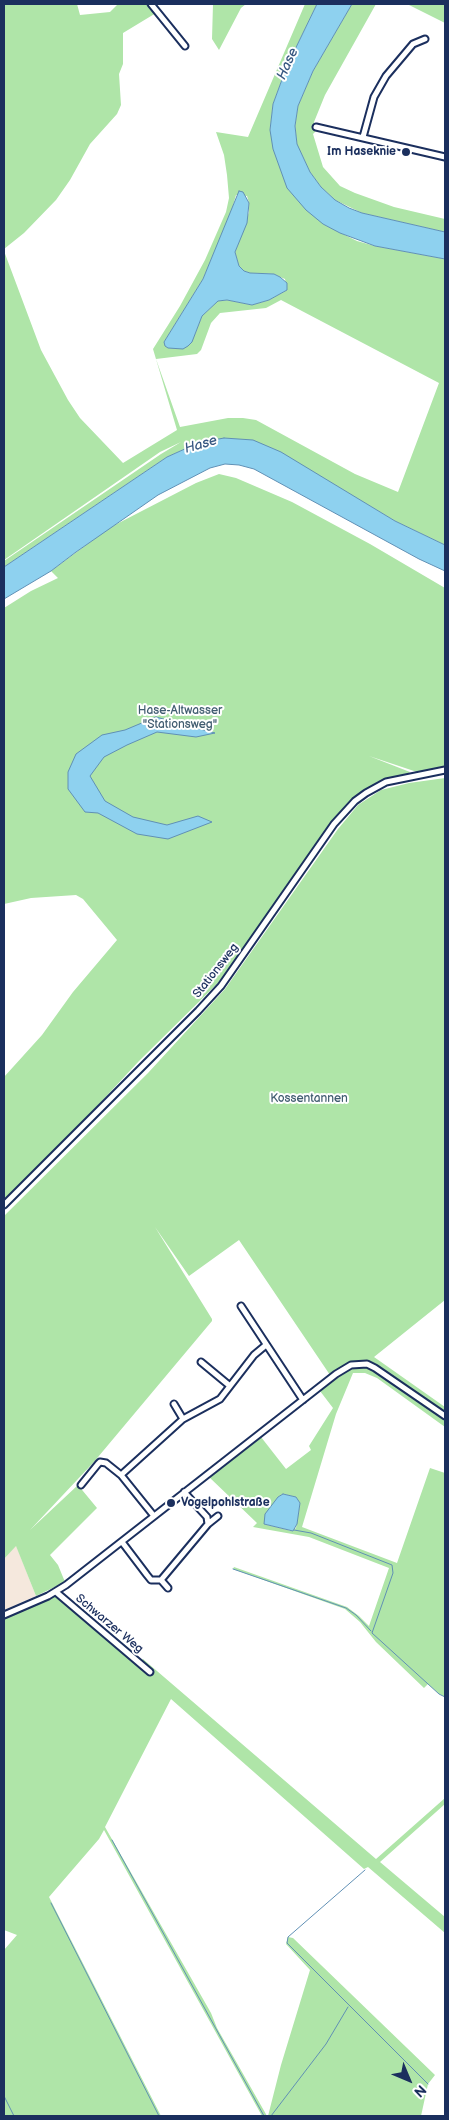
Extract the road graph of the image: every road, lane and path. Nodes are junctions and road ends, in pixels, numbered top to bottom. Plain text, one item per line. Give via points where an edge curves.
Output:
1 (151, 4) edge
2 (425, 39) dead end
3 (185, 46) dead end
4 (316, 127) dead end
5 (363, 137) junction
6 (445, 157) edge
7 (445, 770) edge
8 (4, 1205) edge
9 (240, 1306) dead end
10 (266, 1345) junction
11 (201, 1362) dead end
12 (230, 1386) junction
13 (303, 1400) junction
14 (174, 1404) dead end
15 (445, 1416) edge
16 (183, 1419) junction
17 (121, 1475) junction
18 (81, 1485) dead end
19 (184, 1492) junction
20 (154, 1516) junction
21 (218, 1516) dead end
22 (208, 1524) junction
23 (122, 1542) junction
24 (161, 1580) junction
25 (168, 1588) dead end
26 (56, 1592) junction
27 (4, 1615) edge
28 (150, 1672) dead end

1 - 3 street
2 - 5 street via 412,44 386,76 374,97
4 - 5 street
5 - 6 street
7 - 8 street, Stationsweg via 386,782 356,801 334,824 221,986
9 - 10 street
10 - 12 street
10 - 13 street
11 - 12 street
12 - 16 street via 215,1402
13 - 15 street via 336,1374 351,1366 366,1364
13 - 19 street
14 - 16 street
16 - 17 street
17 - 18 street via 100,1462
17 - 20 street
19 - 20 street
19 - 22 street via 207,1517
20 - 23 street
21 - 22 street
22 - 24 street
23 - 24 street via 151,1580
23 - 26 street
24 - 25 street
26 - 27 street
26 - 28 street, Schwarzer Weg

